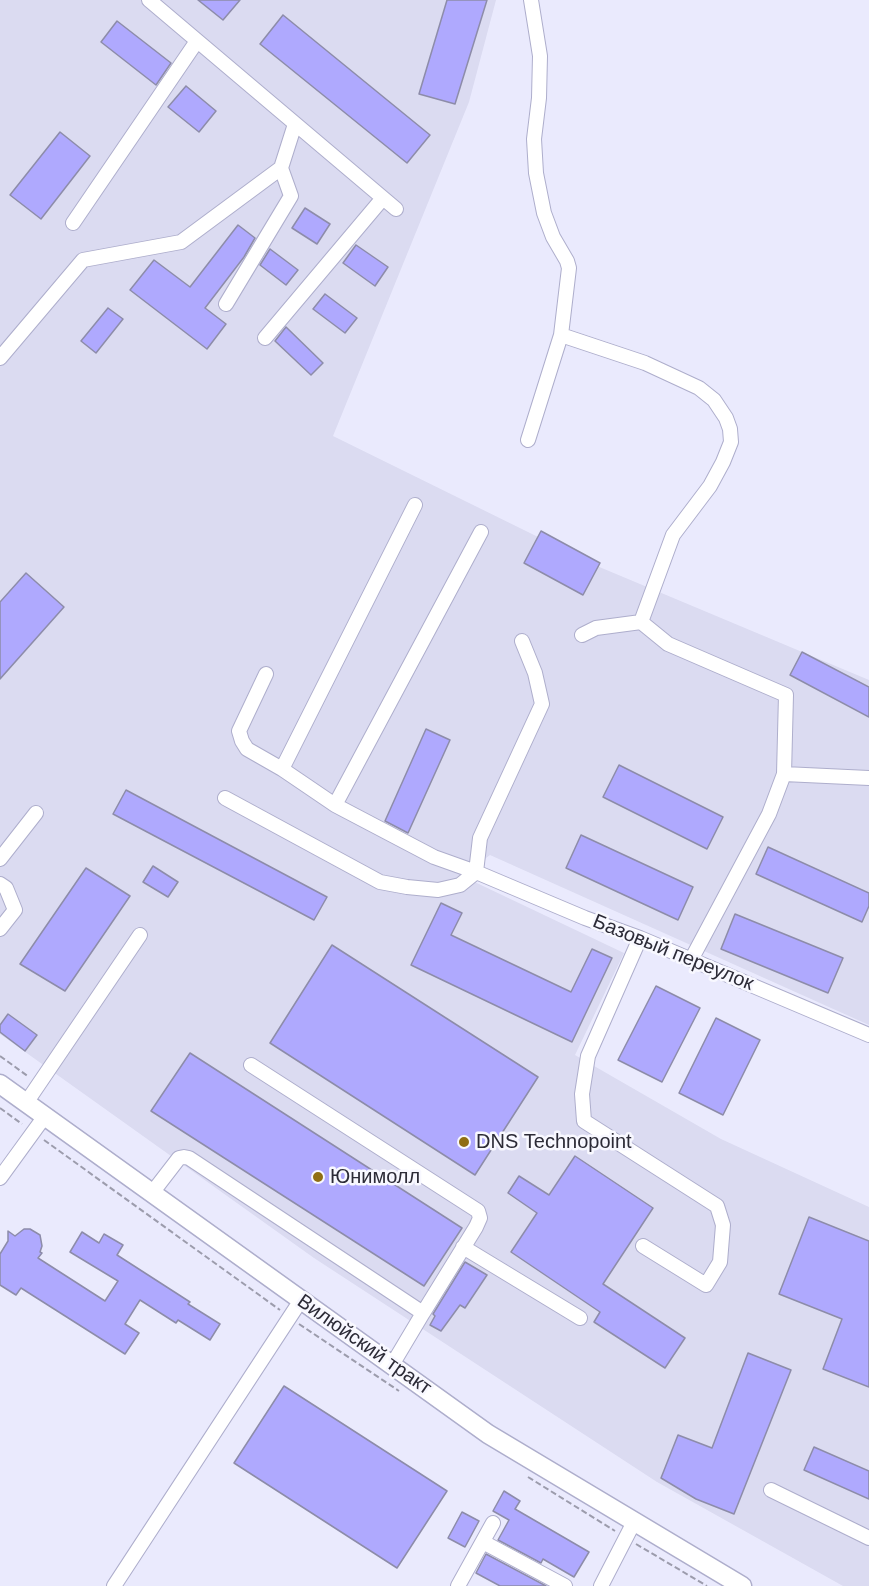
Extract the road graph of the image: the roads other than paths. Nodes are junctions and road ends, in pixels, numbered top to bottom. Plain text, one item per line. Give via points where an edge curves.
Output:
1 (149, 0) edge
2 (531, 0) edge
3 (197, 40) junction
4 (296, 124) junction
5 (281, 168) junction
6 (383, 198) junction
7 (396, 209) dead end
8 (73, 223) dead end
9 (226, 304) dead end
10 (561, 335) junction
11 (265, 338) dead end
12 (0, 358) edge
13 (528, 440) dead end
14 (415, 505) dead end
15 (481, 532) dead end
16 (641, 622) junction
17 (582, 635) dead end
18 (522, 641) dead end
19 (266, 674) dead end
20 (282, 770) junction
21 (784, 774) junction
22 (869, 778) edge
23 (225, 798) dead end
24 (335, 805) junction
25 (36, 813) dead end
26 (0, 859) edge
27 (476, 872) junction
28 (0, 884) edge
29 (0, 929) edge
30 (141, 935) dead end
31 (640, 938) junction
32 (691, 960) junction
33 (869, 1035) edge
34 (251, 1065) dead end
35 (0, 1084) edge
36 (26, 1103) junction
37 (45, 1116) junction
38 (0, 1178) edge
39 (152, 1193) junction
40 (644, 1246) dead end
41 (463, 1247) junction
42 (301, 1300) junction
43 (423, 1313) junction
44 (580, 1318) dead end
45 (392, 1365) junction
46 (771, 1490) dead end
47 (634, 1522) junction
48 (494, 1523) dead end
49 (869, 1538) edge
50 (483, 1542) junction
51 (114, 1586) edge
52 (458, 1586) edge
53 (565, 1586) edge
54 (601, 1586) edge
55 (742, 1586) edge

1 - 3 street
2 - 10 street via 540,56 534,139 536,173 544,213 569,268
3 - 4 street
3 - 8 street
4 - 5 street
4 - 6 street
5 - 9 street via 291,196
5 - 12 street via 181,242 83,260
6 - 7 street
6 - 11 street
10 - 13 street
10 - 16 street via 645,363 699,388 714,400 730,429 731,442 723,462 673,535
14 - 20 street
15 - 24 street
16 - 17 street via 596,628
16 - 21 street via 668,644 786,695
18 - 27 street via 542,704 480,838
19 - 20 street, Базовый переулок via 239,731 247,749
20 - 24 street, Базовый переулок
21 - 22 street
21 - 32 street via 768,814
23 - 27 street via 380,882 438,890 460,885
24 - 27 street, Базовый переулок via 434,857
25 - 26 street
27 - 31 street, Базовый переулок
28 - 29 street via 6,888 15,910
30 - 36 street
31 - 32 street, Базовый переулок
31 - 40 street via 588,1056 582,1094 584,1121 717,1206 723,1225 720,1262 706,1285
32 - 33 street, Базовый переулок
34 - 41 street via 478,1211 480,1218
35 - 36 main road, Вилюйский тракт
36 - 37 main road, Вилюйский тракт
37 - 38 street
37 - 39 main road, Вилюйский тракт
39 - 42 main road, Вилюйский тракт
39 - 43 street via 179,1158 189,1158
41 - 43 street
41 - 44 street
42 - 45 main road, Вилюйский тракт
42 - 51 street
43 - 45 street
45 - 47 main road, Вилюйский тракт via 515,1451
46 - 49 street
47 - 54 street
47 - 55 main road, Вилюйский тракт
48 - 50 street
50 - 52 street
50 - 53 street

